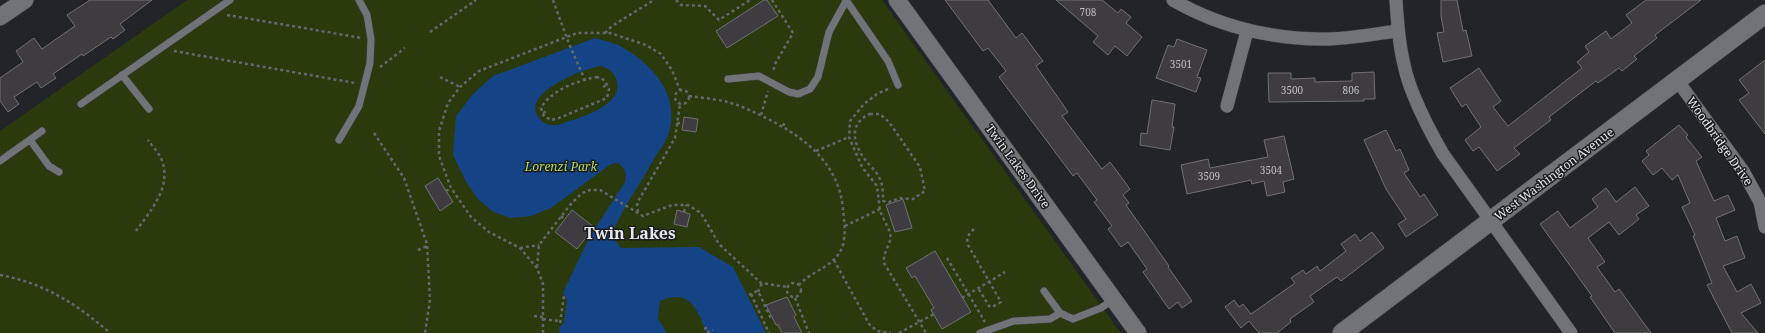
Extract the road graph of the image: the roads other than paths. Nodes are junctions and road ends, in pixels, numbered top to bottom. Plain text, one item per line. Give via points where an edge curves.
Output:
1 (25, 0) edge
2 (230, 0) edge
3 (359, 0) edge
4 (846, 0) edge
5 (897, 0) edge
6 (1173, 0) edge
7 (1396, 0) edge
8 (1765, 14) edge
9 (0, 17) edge
10 (1247, 31) junction
11 (1398, 31) junction
12 (122, 75) junction
13 (728, 79) dead end
14 (1677, 80) junction
15 (898, 85) road end
16 (81, 104) dead end
17 (1226, 106) dead end
18 (149, 109) dead end
19 (42, 131) dead end
20 (30, 140) junction
21 (340, 140) dead end
22 (0, 161) edge
23 (60, 172) dead end
24 (1492, 221) junction
25 (1765, 228) edge
26 (1044, 291) dead end
27 (1114, 299) junction
28 (1060, 313) junction
29 (1352, 330) edge
30 (980, 333) edge
31 (1138, 333) edge
32 (1571, 333) edge

1 - 9 street
2 - 12 lane
3 - 21 lane via 367,14 371,40 370,63 359,106
4 - 13 lane via 829,32 818,77 810,89 798,94 789,92 759,76
4 - 15 lane via 888,61
5 - 27 street, Twin Lakes Drive
6 - 10 street via 1194,12
7 - 11 street
8 - 14 main road, West Washington Avenue
10 - 11 street via 1319,39
10 - 17 street
11 - 24 street via 1413,95 1428,127 1443,154
12 - 16 lane
12 - 18 lane
14 - 24 main road, West Washington Avenue
14 - 25 street, Woodbridge Drive via 1743,171 1760,202
19 - 20 lane
20 - 22 lane
20 - 23 lane via 49,166
24 - 29 main road, West Washington Avenue
24 - 32 street
26 - 28 lane
27 - 28 lane via 1101,308 1073,318
27 - 31 street, Twin Lakes Drive
28 - 30 lane via 1050,319 1014,321

